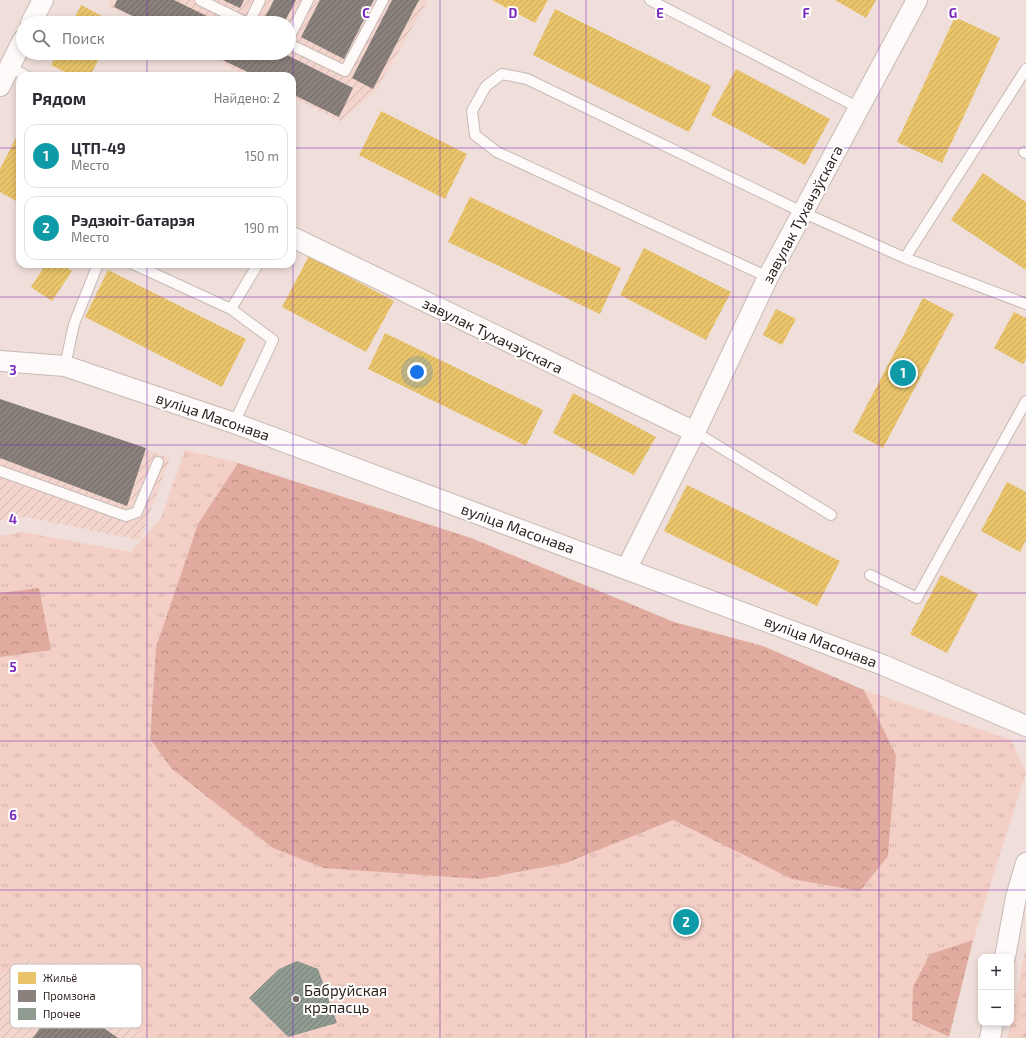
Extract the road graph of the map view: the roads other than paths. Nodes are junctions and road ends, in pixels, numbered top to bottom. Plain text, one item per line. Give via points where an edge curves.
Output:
1 (43, 0) edge
2 (200, 0) edge
3 (260, 0) edge
4 (308, 0) edge
5 (383, 0) edge
6 (650, 0) edge
7 (917, 0) edge
8 (35, 16) edge
9 (233, 16) edge
10 (252, 16) edge
11 (296, 24) edge
12 (296, 47) edge
13 (16, 54) edge
14 (9, 67) junction
15 (1026, 69) edge
16 (19, 72) edge
17 (0, 86) edge
18 (859, 108) junction
19 (802, 212) junction
20 (296, 239) edge
21 (905, 258) junction
22 (96, 268) edge
23 (142, 268) edge
24 (256, 268) edge
25 (768, 277) junction
26 (1026, 304) edge
27 (231, 309) junction
28 (0, 361) edge
29 (65, 366) junction
30 (1026, 401) edge
31 (234, 423) junction
32 (695, 432) junction
33 (158, 462) dead end
34 (0, 471) edge
35 (831, 515) dead end
36 (627, 568) junction
37 (870, 575) dead end
38 (1026, 726) edge
39 (1026, 863) edge
40 (1006, 954) edge
41 (992, 1026) edge
42 (990, 1038) edge

1 - 8 street
2 - 9 lane
3 - 10 lane
4 - 11 lane
5 - 12 lane via 345,71
6 - 18 lane
7 - 18 street, завулак Тухачэўскага
13 - 14 street
14 - 16 lane
14 - 17 street
15 - 21 lane
18 - 19 street, завулак Тухачэўскага
19 - 21 lane
19 - 25 street, завулак Тухачэўскага
19 - 25 lane via 527,79 502,74 486,86 472,111 475,135 497,152
20 - 32 street, завулак Тухачэўскага
21 - 26 lane
22 - 29 lane via 74,324
23 - 27 lane
24 - 27 lane
25 - 32 street, завулак Тухачэўскага
27 - 31 lane via 273,340
28 - 29 street, вуліца Масонава
29 - 31 street, вуліца Масонава
30 - 37 lane via 917,598
31 - 36 street, вуліца Масонава
32 - 35 lane
32 - 36 street, завулак Тухачэўскага
33 - 34 lane via 137,512 126,516
36 - 38 street, вуліца Масонава via 883,665
39 - 40 street via 1016,897
41 - 42 street

